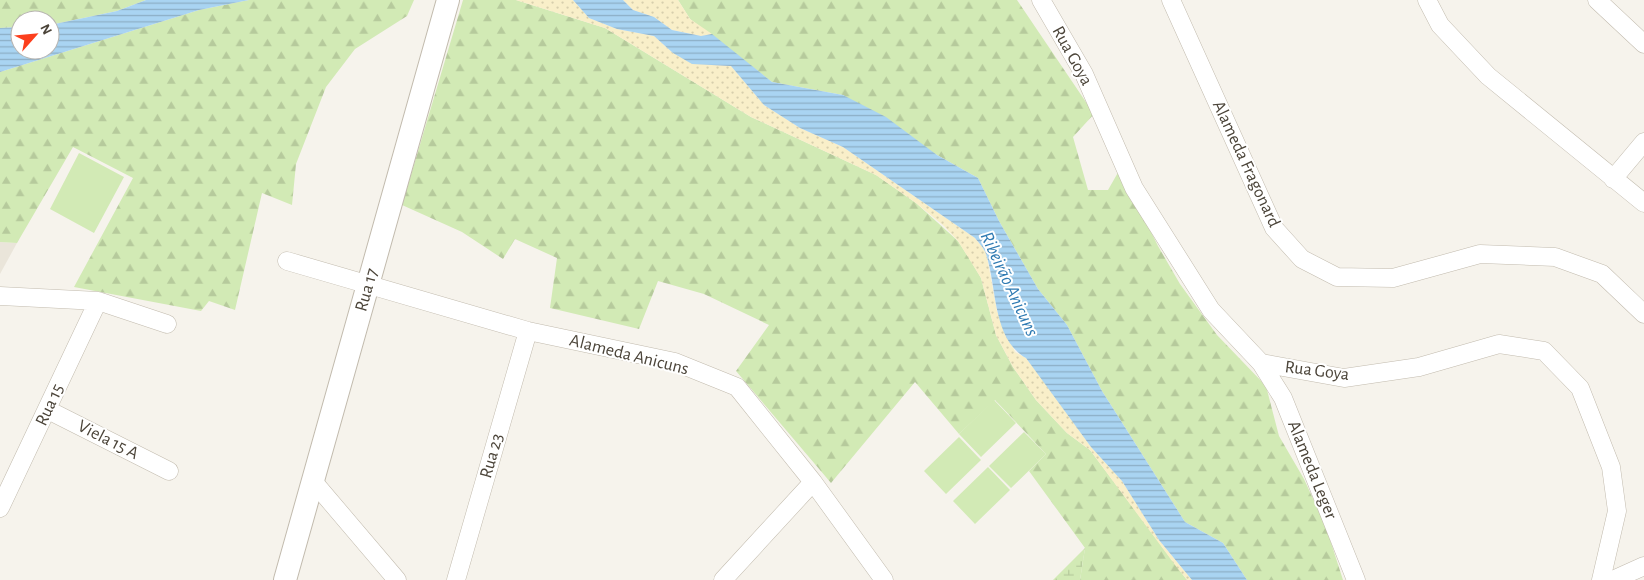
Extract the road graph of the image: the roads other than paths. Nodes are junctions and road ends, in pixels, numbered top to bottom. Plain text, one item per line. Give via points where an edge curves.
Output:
1 (448, 0) edge
2 (1041, 0) edge
3 (1171, 0) edge
4 (1427, 0) edge
5 (1597, 0) edge
6 (1644, 44) edge
7 (1644, 142) edge
8 (1613, 179) junction
9 (1644, 203) edge
10 (287, 261) dead end
11 (368, 285) junction
12 (0, 296) edge
13 (98, 301) junction
14 (1644, 314) edge
15 (167, 324) dead end
16 (528, 331) junction
17 (1261, 363) junction
18 (48, 410) junction
19 (169, 471) dead end
20 (312, 480) junction
21 (813, 482) junction
22 (0, 508) edge
23 (1644, 566) edge
24 (285, 580) edge
25 (397, 580) edge
26 (456, 580) edge
27 (723, 580) edge
28 (884, 580) edge
29 (1356, 580) edge
30 (1601, 580) edge
31 (1613, 580) edge

1 - 11 street, Rua 17
2 - 17 street, Rua Goya via 1084,74 1134,188 1211,310
3 - 14 street, Alameda Fragonard via 1274,228 1302,259 1337,277 1393,278 1480,254 1555,257 1602,274
4 - 8 street via 1440,25 1488,76
5 - 6 street
7 - 8 street
8 - 9 street
10 - 11 street, Alameda Anicuns
11 - 16 street, Alameda Anicuns
11 - 20 street, Rua 17
12 - 13 street
13 - 15 street
13 - 18 street, Rua 15
16 - 21 street, Alameda Anicuns via 675,362 736,387
16 - 26 street, Rua 23
17 - 29 street, Alameda Leger via 1283,398
17 - 30 street, Rua Goya via 1344,378 1419,367 1499,344 1544,351 1580,388 1611,467 1617,511
18 - 19 street, Viela 15 A
18 - 22 street, Rua 15
20 - 24 street, Rua 17
20 - 25 street
21 - 27 street
21 - 28 street, Alameda Anicuns
23 - 31 street

